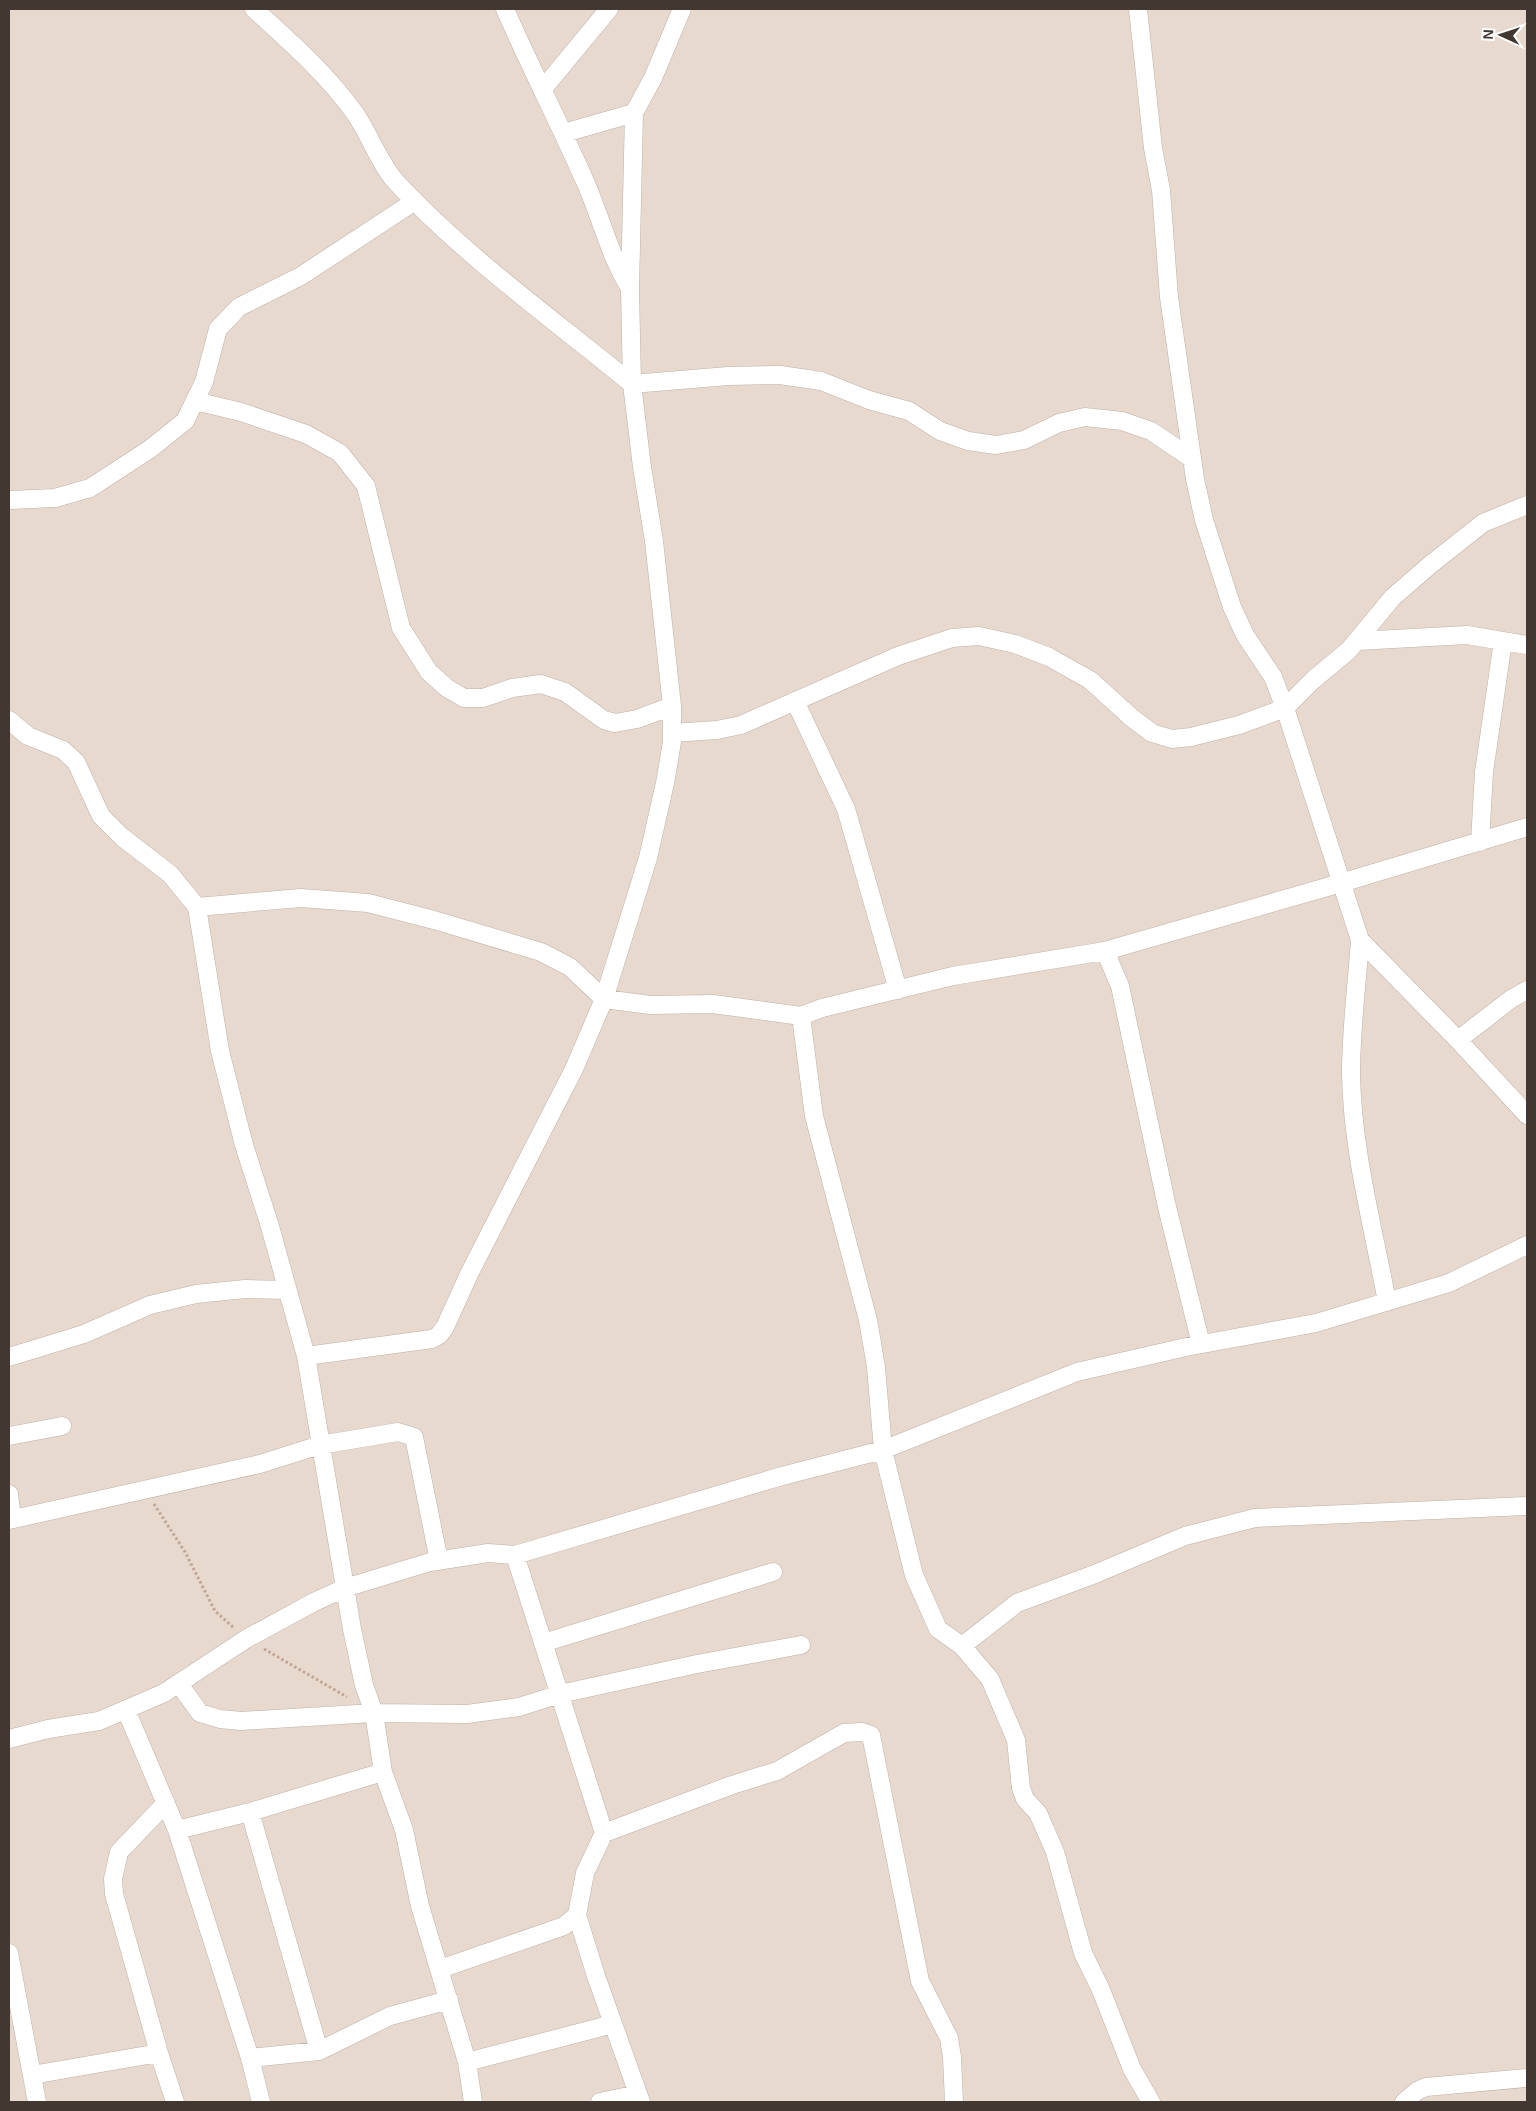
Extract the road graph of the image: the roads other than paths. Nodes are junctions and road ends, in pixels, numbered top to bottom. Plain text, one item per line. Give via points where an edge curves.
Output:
1 (254, 9) edge
2 (505, 9) edge
3 (609, 9) edge
4 (682, 9) edge
5 (1138, 9) edge
6 (595, 16) edge
7 (542, 90) junction
8 (634, 113) junction
9 (564, 133) junction
10 (414, 201) junction
11 (630, 289) junction
12 (632, 384) junction
13 (195, 401) junction
14 (1192, 458) junction
15 (9, 500) edge
16 (1527, 505) edge
17 (1357, 641) junction
18 (1503, 641) junction
19 (1527, 645) edge
20 (795, 702) junction
21 (672, 706) junction
22 (1285, 708) junction
23 (9, 720) edge
24 (672, 733) junction
25 (1527, 827) edge
26 (1480, 842) junction
27 (1341, 884) junction
28 (197, 908) junction
29 (1360, 940) junction
30 (1105, 952) junction
31 (898, 990) junction
32 (1527, 990) edge
33 (604, 999) junction
34 (800, 1016) junction
35 (1458, 1040) junction
36 (1527, 1115) edge
37 (1527, 1245) edge
38 (287, 1290) junction
39 (1387, 1302) junction
40 (1201, 1344) junction
41 (306, 1356) junction
42 (9, 1357) edge
43 (62, 1426) dead end
44 (9, 1436) edge
45 (320, 1445) junction
46 (882, 1450) junction
47 (9, 1494) edge
48 (1527, 1506) edge
49 (10, 1519) edge
50 (515, 1555) junction
51 (439, 1561) junction
52 (773, 1572) dead end
53 (345, 1588) junction
54 (543, 1643) junction
55 (801, 1645) dead end
56 (962, 1646) junction
57 (179, 1684) junction
58 (560, 1694) junction
59 (126, 1710) junction
60 (374, 1712) junction
61 (9, 1739) edge
62 (383, 1772) junction
63 (166, 1803) junction
64 (250, 1812) junction
65 (177, 1830) junction
66 (604, 1833) junction
67 (577, 1915) junction
68 (9, 1952) edge
69 (440, 1969) junction
70 (449, 2000) junction
71 (613, 2024) junction
72 (318, 2051) junction
73 (159, 2053) junction
74 (250, 2058) junction
75 (467, 2062) junction
76 (32, 2075) junction
77 (1527, 2078) edge
78 (639, 2098) edge
79 (37, 2102) edge
80 (175, 2102) edge
81 (261, 2102) edge
82 (473, 2102) edge
83 (600, 2102) edge
84 (954, 2102) edge
85 (1151, 2102) edge
86 (1404, 2102) edge

1 - 10 street via 306,56 354,112 395,181
2 - 7 street
3 - 6 street
4 - 8 street via 653,78
5 - 14 street via 1153,148 1161,190 1168,297
6 - 7 street
7 - 9 street
8 - 9 street
8 - 11 street
9 - 11 street via 617,267
10 - 12 street via 490,270
10 - 13 street via 301,276 239,307 218,329 204,382
11 - 12 street
12 - 14 street via 780,375 821,382 909,411 940,431 968,441 996,445 1024,440 1059,423 1085,417 1122,421 1151,430
12 - 21 street
13 - 15 street via 185,421 138,458 90,488 55,498
13 - 21 street via 241,412 306,434 340,453 366,486 401,628 428,672 447,688 464,698 483,698 512,688 540,684 565,692 604,720 615,723
14 - 22 street via 1204,520 1232,607 1273,677
16 - 17 street via 1482,522 1393,597
17 - 18 street via 1467,635
17 - 22 street
18 - 19 street
18 - 26 street via 1484,772
20 - 22 street via 898,656 952,638 979,636 1015,644 1049,657 1090,680 1152,733 1172,740 1239,725
20 - 24 street via 741,725
20 - 31 street via 846,809
21 - 24 street
22 - 27 street
23 - 28 street via 28,736 63,750 76,762 101,816 122,837 170,874
24 - 33 street via 665,783 648,858
25 - 26 street
26 - 27 street
27 - 29 street
27 - 30 street
28 - 33 street via 301,898 368,903 540,952 570,967
28 - 38 street via 220,1051
29 - 35 street
29 - 39 street via 1351,1073 1355,1130
30 - 31 street via 953,976
30 - 40 street via 1120,986 1167,1207
31 - 34 street
32 - 35 street
33 - 34 street via 650,1005 714,1004
33 - 41 street via 574,1069 442,1332 432,1339
34 - 46 street via 814,1116 868,1320 876,1368
35 - 36 street
37 - 39 street via 1449,1283
38 - 41 street
38 - 42 street via 245,1289 196,1294 150,1305 84,1334
39 - 40 street via 1316,1323
40 - 46 street via 1077,1372
41 - 45 street
43 - 44 street
45 - 49 street via 260,1464
45 - 51 street via 398,1432 414,1437
45 - 53 street
46 - 50 street via 782,1476
46 - 56 street via 914,1575 938,1628
47 - 49 street
48 - 56 street via 1255,1518 1185,1536 1017,1603
50 - 51 street via 488,1553
50 - 54 street
51 - 53 street
52 - 54 street
53 - 57 street via 246,1639
53 - 60 street via 364,1685
54 - 58 street
55 - 58 street
56 - 85 street via 990,1679 1016,1740 1021,1788 1038,1813 1055,1852 1083,1953 1102,1990 1132,2069
57 - 59 street
57 - 60 street via 200,1713 220,1720
58 - 60 street via 519,1707 467,1714
58 - 66 street
59 - 61 street via 99,1721
59 - 63 street
60 - 62 street
62 - 64 street
62 - 69 street via 404,1830 420,1906
63 - 65 street
63 - 73 street via 119,1852 113,1879 114,1894
64 - 65 street
64 - 72 street
65 - 74 street
66 - 67 street via 584,1872
66 - 84 street via 777,1771 844,1733 871,1735 920,1981 948,2038
67 - 69 street via 564,1926
67 - 71 street
68 - 76 street
69 - 70 street
70 - 72 street via 390,2016
70 - 75 street
71 - 75 street
71 - 78 street
72 - 74 street
73 - 76 street
73 - 80 street
74 - 81 street
75 - 82 street
76 - 79 street
77 - 86 street via 1426,2088
78 - 83 street

